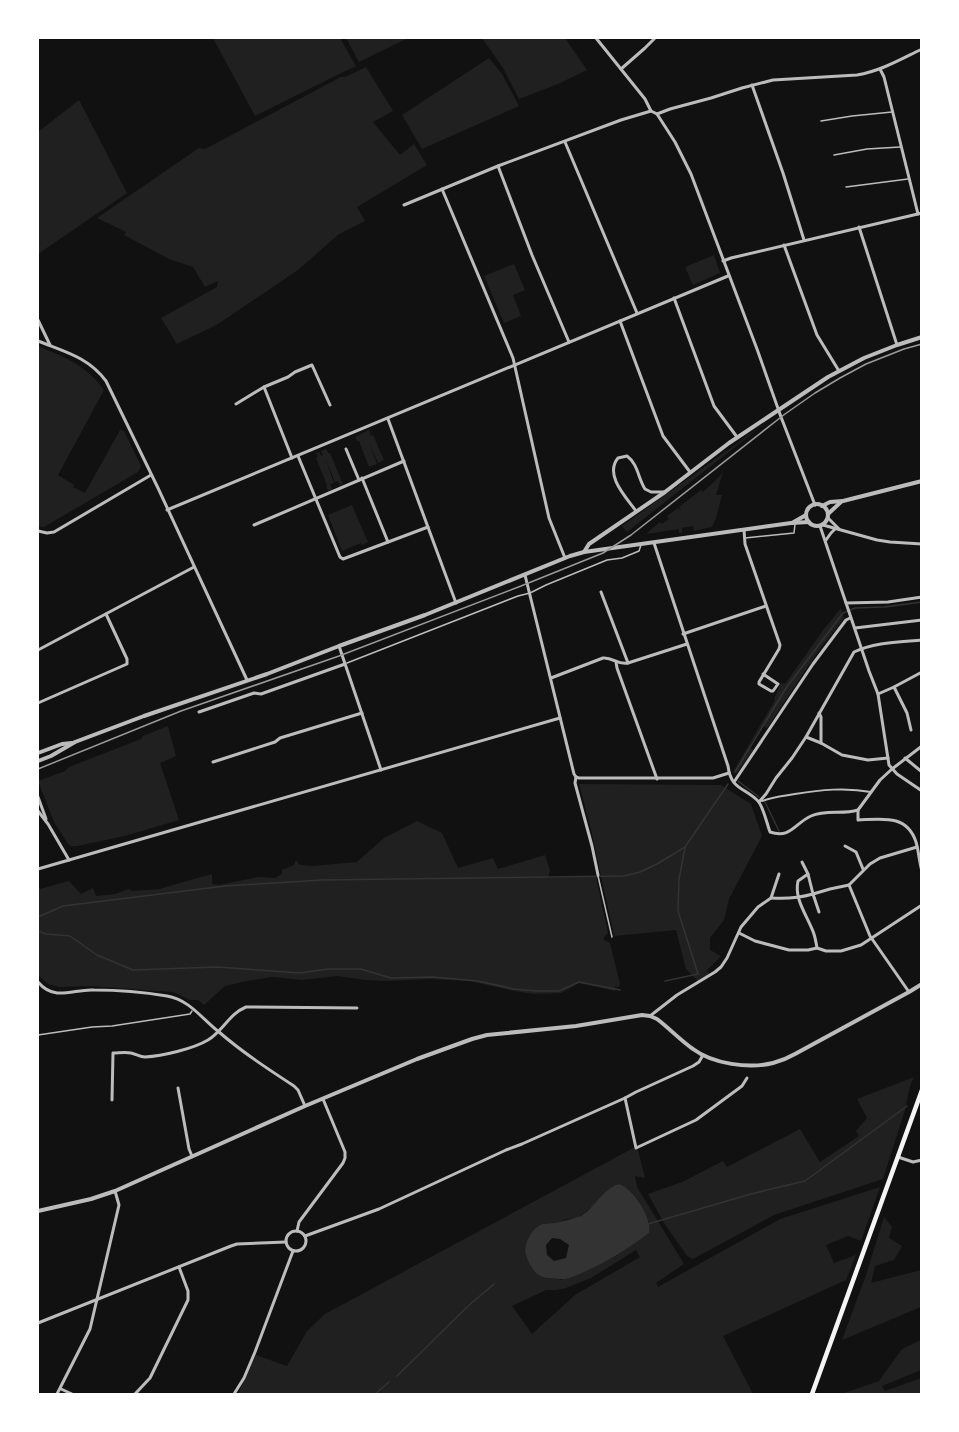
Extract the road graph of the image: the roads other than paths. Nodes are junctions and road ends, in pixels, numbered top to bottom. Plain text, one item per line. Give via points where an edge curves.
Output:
1 (596, 38) edge
2 (655, 38) edge
3 (921, 49) edge
4 (621, 69) junction
5 (880, 69) junction
6 (752, 85) junction
7 (651, 111) junction
8 (893, 112) junction
9 (657, 114) junction
10 (821, 121) dead end
11 (565, 142) junction
12 (901, 147) junction
13 (834, 155) dead end
14 (498, 166) junction
15 (909, 179) junction
16 (846, 188) dead end
17 (442, 189) junction
18 (404, 205) dead end
19 (920, 213) edge
20 (859, 227) junction
21 (804, 241) junction
22 (784, 245) junction
23 (723, 261) junction
24 (728, 276) junction
25 (674, 298) junction
26 (637, 313) junction
27 (38, 320) edge
28 (620, 321) junction
29 (921, 337) edge
30 (38, 341) edge
31 (569, 342) junction
32 (50, 345) junction
33 (897, 345) junction
34 (515, 365) junction
35 (839, 371) junction
36 (264, 387) junction
37 (236, 404) dead end
38 (330, 405) dead end
39 (779, 409) junction
40 (388, 418) junction
41 (737, 437) junction
42 (346, 449) dead end
43 (298, 456) junction
44 (292, 458) junction
45 (404, 461) junction
46 (690, 472) junction
47 (151, 475) junction
48 (360, 479) junction
49 (921, 482) edge
50 (665, 492) junction
51 (315, 499) junction
52 (843, 501) junction
53 (815, 505) junction
54 (822, 506) junction
55 (167, 510) junction
56 (637, 512) junction
57 (807, 515) junction
58 (828, 516) junction
59 (809, 522) junction
60 (793, 523) junction
61 (254, 525) dead end
62 (821, 525) junction
63 (428, 527) junction
64 (837, 529) junction
65 (744, 530) junction
66 (38, 531) edge
67 (744, 538) junction
68 (388, 542) junction
69 (826, 542) junction
70 (654, 543) junction
71 (921, 544) edge
72 (641, 545) junction
73 (584, 552) junction
74 (565, 558) junction
75 (194, 567) junction
76 (525, 575) junction
77 (601, 592) dead end
78 (530, 594) junction
79 (921, 597) edge
80 (456, 603) junction
81 (846, 603) junction
82 (766, 606) junction
83 (850, 613) junction
84 (106, 614) junction
85 (921, 620) edge
86 (855, 628) junction
87 (683, 634) junction
88 (921, 640) edge
89 (687, 644) junction
90 (339, 646) junction
91 (861, 648) junction
92 (38, 650) edge
93 (616, 662) junction
94 (628, 663) junction
95 (345, 664) junction
96 (921, 672) edge
97 (763, 674) junction
98 (551, 678) junction
99 (247, 680) junction
100 (894, 687) junction
101 (878, 694) junction
102 (38, 703) edge
103 (200, 712) dead end
104 (362, 713) junction
105 (819, 713) junction
106 (560, 718) junction
107 (911, 730) dead end
108 (806, 737) junction
109 (75, 742) junction
110 (821, 743) junction
111 (921, 746) edge
112 (38, 753) edge
113 (888, 758) junction
114 (905, 758) junction
115 (38, 761) edge
116 (213, 762) dead end
117 (892, 769) junction
118 (381, 770) junction
119 (921, 772) edge
120 (729, 773) junction
121 (576, 777) junction
122 (657, 779) junction
123 (734, 782) junction
124 (921, 791) edge
125 (871, 792) junction
126 (38, 796) edge
127 (759, 802) junction
128 (858, 810) junction
129 (38, 811) edge
130 (48, 824) junction
131 (921, 844) edge
132 (845, 846) dead end
133 (917, 847) junction
134 (69, 860) junction
135 (802, 862) dead end
136 (38, 869) edge
137 (863, 869) junction
138 (921, 871) edge
139 (779, 874) dead end
140 (808, 874) junction
141 (598, 876) joint
142 (849, 885) junction
143 (813, 894) junction
144 (771, 898) junction
145 (798, 898) junction
146 (921, 905) edge
147 (819, 912) dead end
148 (739, 933) junction
149 (612, 937) dead end
150 (873, 939) junction
151 (817, 948) junction
152 (38, 982) edge
153 (921, 984) edge
154 (909, 992) junction
155 (357, 1008) dead end
156 (194, 1009) junction
157 (650, 1016) junction
158 (218, 1032) junction
159 (38, 1035) edge
160 (703, 1055) junction
161 (747, 1078) dead end
162 (178, 1088) dead end
163 (921, 1090) edge
164 (624, 1098) junction
165 (323, 1099) junction
166 (112, 1100) dead end
167 (305, 1106) junction
168 (192, 1156) junction
169 (898, 1157) junction
170 (921, 1160) edge
171 (115, 1191) junction
172 (38, 1211) edge
173 (297, 1231) junction
174 (305, 1236) junction
175 (286, 1242) junction
176 (293, 1251) junction
177 (179, 1267) junction
178 (98, 1298) junction
179 (38, 1323) edge
180 (60, 1388) junction
181 (57, 1395) edge
182 (72, 1395) edge
183 (135, 1395) edge
184 (234, 1395) edge
185 (812, 1395) edge

1 - 4 street
2 - 4 street
3 - 5 street
4 - 7 street
5 - 6 street via 857,75 780,79
5 - 8 street
6 - 9 street
6 - 21 street
7 - 9 street
7 - 11 street
8 - 10 lane
8 - 12 street
9 - 23 street via 683,158
11 - 14 street
11 - 26 street
12 - 13 lane
12 - 15 street
14 - 17 street
14 - 31 street
15 - 16 lane
15 - 19 street
17 - 18 street
17 - 34 street
19 - 20 street
20 - 21 street
20 - 33 street
21 - 22 street
22 - 23 street
22 - 35 street via 817,335
23 - 24 street
24 - 25 street
24 - 39 street
25 - 26 street
25 - 41 street via 714,406
26 - 28 street
27 - 32 street
28 - 31 street
28 - 46 street via 663,436
29 - 33 street
30 - 32 street
31 - 34 street
32 - 47 street via 81,358 100,373
33 - 35 street
34 - 40 street
34 - 74 street via 549,518
35 - 39 street
36 - 37 street
36 - 38 street via 312,365
36 - 44 street
39 - 41 street
39 - 53 street
40 - 43 street
40 - 45 street
41 - 46 street
42 - 48 street
43 - 44 street
43 - 51 street
44 - 55 street
45 - 48 street
45 - 63 street
46 - 50 street
47 - 55 street
47 - 66 street via 54,532
48 - 51 street
48 - 68 street
49 - 52 street
50 - 56 street
50 - 56 street via 645,489 632,459 618,458 613,466 616,480
51 - 61 street
51 - 68 street via 340,557
52 - 54 street
52 - 58 street
53 - 54 street
53 - 57 street
54 - 58 street
55 - 75 street
56 - 73 street via 589,544
57 - 59 street
57 - 60 street
58 - 62 street
58 - 64 street
59 - 60 street
59 - 62 street
60 - 65 street
60 - 67 lane via 794,533
62 - 64 street
62 - 69 street
63 - 68 street
63 - 80 street
64 - 69 street
64 - 71 street via 877,540
65 - 67 street
65 - 70 street
67 - 82 street
69 - 81 street
70 - 72 street
70 - 87 street
72 - 73 street
72 - 78 lane via 633,554 607,560
73 - 74 street
74 - 76 street
75 - 84 street
75 - 99 street
76 - 78 street
76 - 80 street
77 - 94 street
78 - 95 lane
78 - 98 street
79 - 81 street
80 - 90 street
81 - 83 street
82 - 87 street
82 - 97 street via 780,645
83 - 86 street
83 - 123 street
84 - 92 street
84 - 102 street via 127,664
85 - 86 street
86 - 91 street
87 - 89 street
88 - 91 street
89 - 94 street
89 - 120 street
90 - 95 street
90 - 99 street
91 - 101 street
91 - 105 street via 854,652
93 - 94 street
93 - 98 street via 603,657
93 - 122 street
95 - 103 street
95 - 104 street
96 - 100 street
97 - 97 street via 759,684 773,691 778,684
98 - 106 street
99 - 109 street
100 - 101 street
100 - 107 street
101 - 113 street
104 - 116 street
104 - 118 street
105 - 108 street
105 - 110 street
106 - 118 street
106 - 121 street
108 - 110 street
108 - 127 street
109 - 112 street
109 - 115 street
110 - 113 street via 842,755 868,760
111 - 114 street
113 - 117 street
114 - 117 street
114 - 119 street
117 - 124 street
117 - 125 street
118 - 134 street
120 - 122 street via 713,778
120 - 123 street
121 - 122 street
121 - 141 street
123 - 127 street
125 - 127 street via 825,790
125 - 128 street
126 - 130 street
127 - 128 street via 770,832 781,834 811,816
128 - 133 street via 858,820 903,823
129 - 130 street
130 - 134 street
131 - 133 street
132 - 137 street via 856,852
133 - 137 street via 878,859
133 - 138 street
134 - 136 street
135 - 140 street
137 - 142 street
139 - 144 street
140 - 143 street
140 - 145 street via 797,885
141 - 149 lane
142 - 143 street
142 - 150 street
143 - 145 street
143 - 147 street
144 - 145 street
144 - 148 street via 750,915
145 - 151 street
146 - 150 street
148 - 151 street via 789,950
148 - 157 street via 715,972
150 - 151 street via 841,951
150 - 154 street
152 - 156 street via 55,993 91,990 170,996
153 - 154 street
154 - 160 street via 778,1062 738,1064
155 - 158 street via 246,1007
156 - 158 street
156 - 159 lane via 190,1014
157 - 160 street
157 - 165 street via 487,1035 417,1059
158 - 166 street via 207,1041 171,1052 143,1057 113,1053
158 - 167 street via 294,1086
160 - 164 street via 693,1066
161 - 164 street via 696,1120 636,1148
162 - 168 street
163 - 169 main road
164 - 174 street via 379,1209
165 - 167 street
165 - 173 street via 345,1158 299,1222
167 - 168 street
168 - 171 street
169 - 170 street via 913,1162
169 - 185 main road
171 - 172 street
171 - 178 street via 119,1205
173 - 174 street
173 - 175 street
174 - 176 street via 305,1247
175 - 176 street
175 - 177 street via 237,1244
176 - 184 street via 255,1352
177 - 178 street
177 - 183 street via 188,1300 150,1378
178 - 179 street
178 - 180 street via 88,1334
180 - 181 street
180 - 182 street

